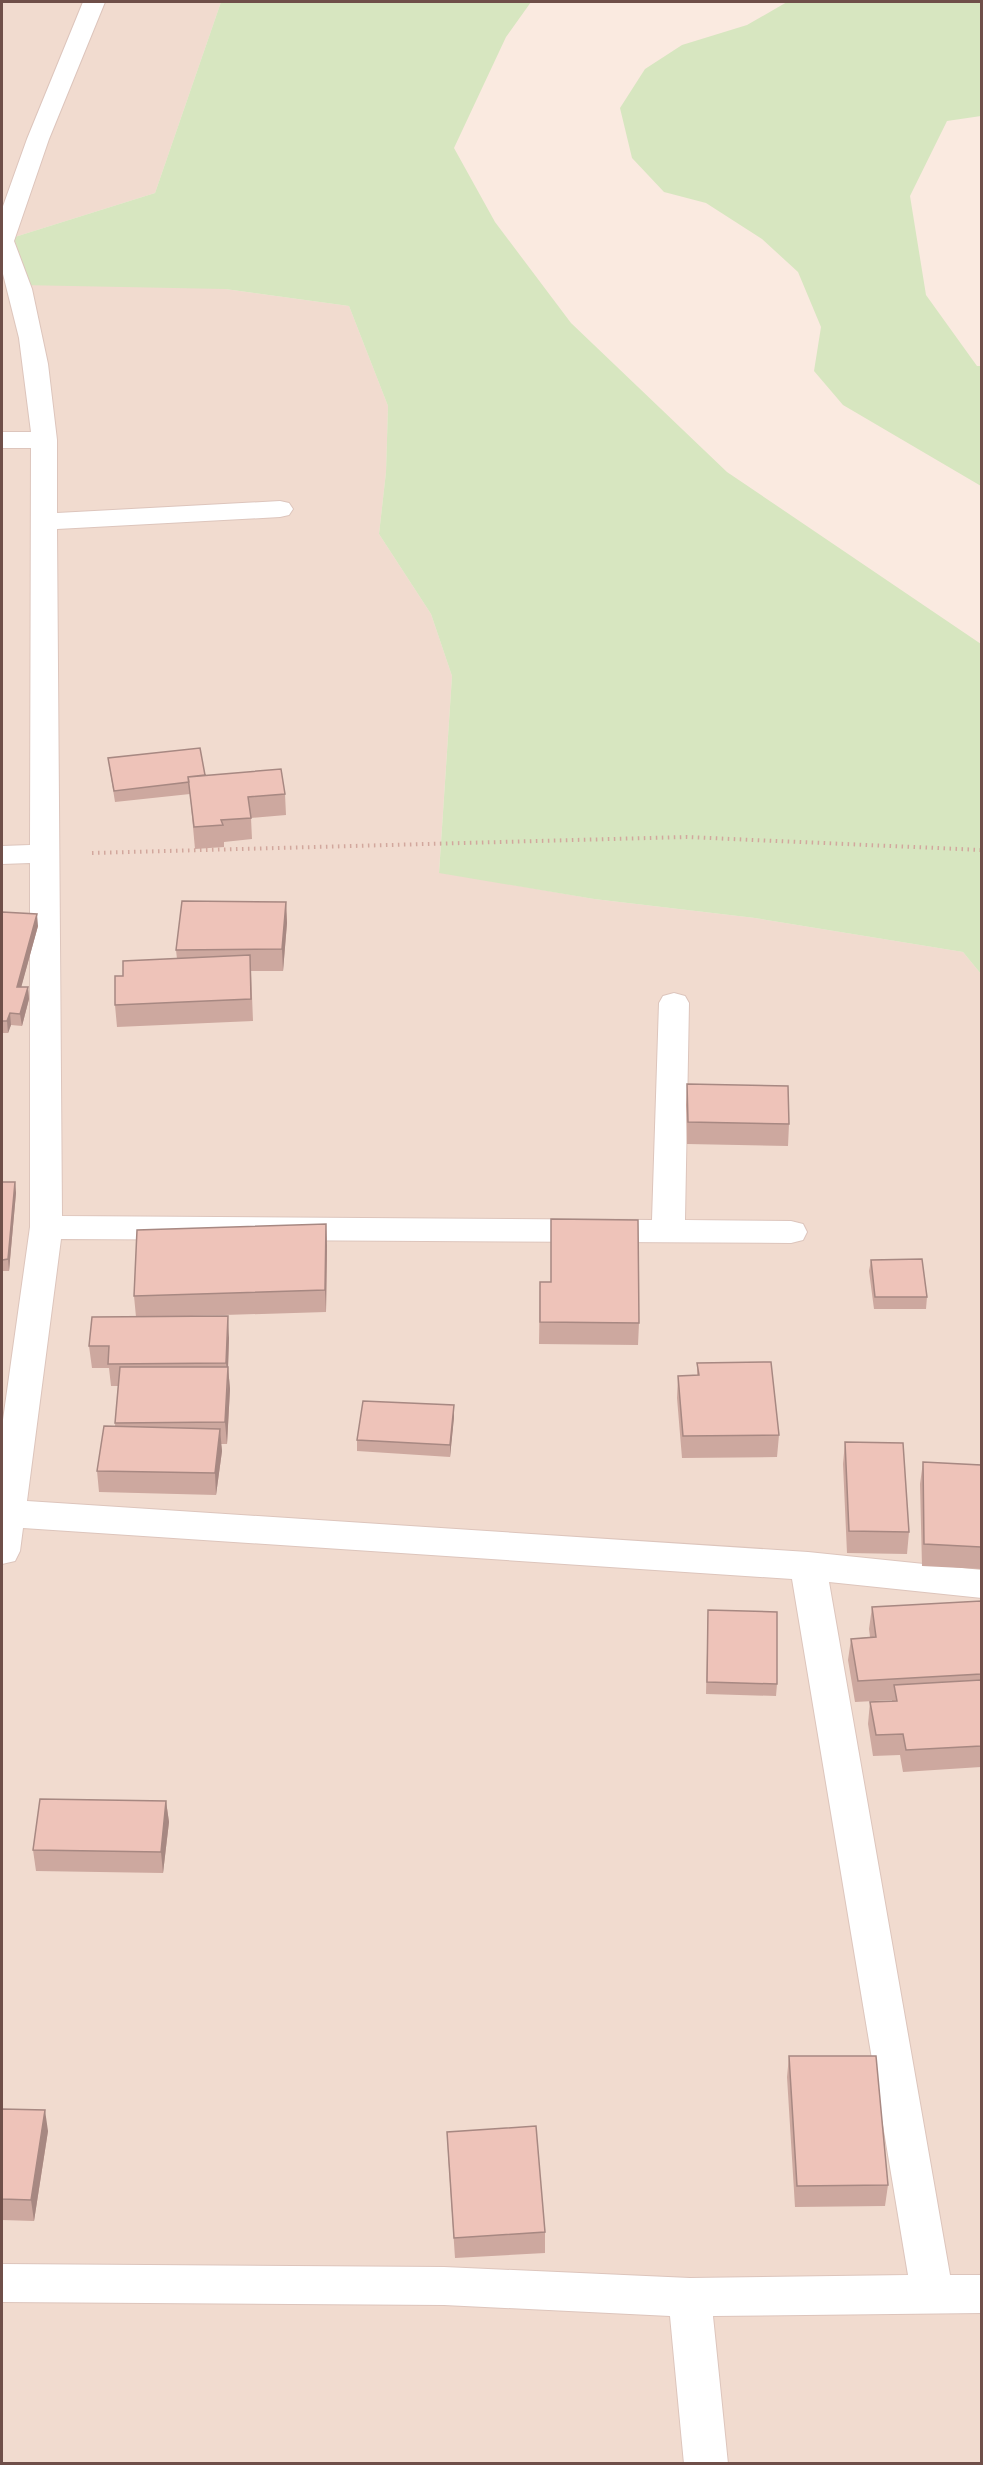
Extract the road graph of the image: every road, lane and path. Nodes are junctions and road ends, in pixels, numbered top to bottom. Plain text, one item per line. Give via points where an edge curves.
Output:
1 (94, 2) edge
2 (2, 241) edge
3 (2, 440) edge
4 (44, 440) junction
5 (280, 509) dead end
6 (44, 522) junction
7 (981, 850) edge
8 (45, 854) junction
9 (2, 855) edge
10 (674, 1003) dead end
11 (46, 1227) junction
12 (668, 1232) junction
13 (791, 1232) dead end
14 (4, 1513) edge
15 (2, 1551) edge
16 (808, 1566) junction
17 (981, 1584) edge
18 (2, 2283) edge
19 (932, 2293) junction
20 (981, 2294) edge
21 (690, 2297) junction
22 (706, 2463) edge

1 - 2 street via 38,139
2 - 4 street via 20,285 40,387
3 - 4 street
4 - 6 street
5 - 6 street
6 - 8 street
7 - 8 path via 687,837
8 - 9 street
8 - 11 street
10 - 12 street
11 - 12 street
11 - 14 street
12 - 13 street
14 - 15 street
14 - 16 street
16 - 17 street
16 - 19 street
18 - 21 street via 444,2286
19 - 20 street
19 - 21 street
21 - 22 street

